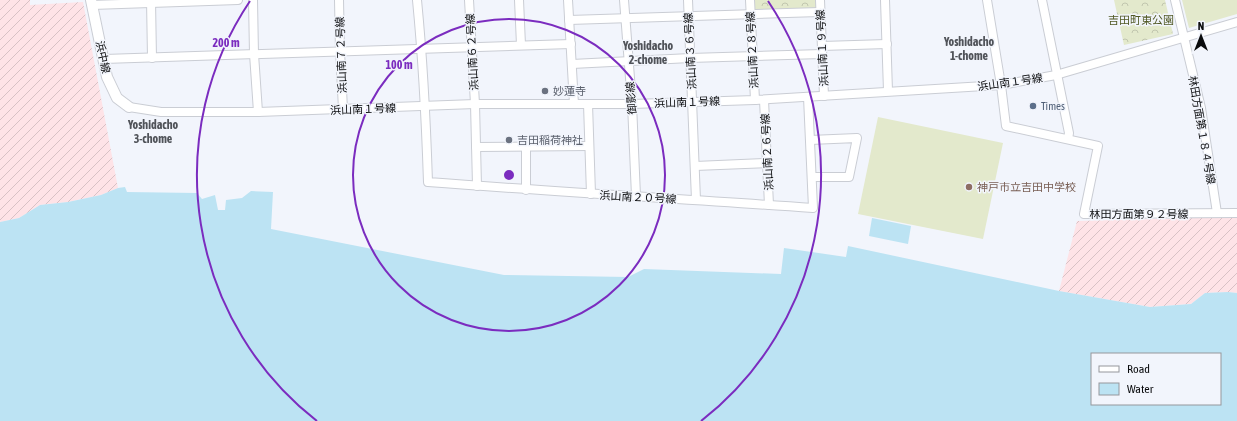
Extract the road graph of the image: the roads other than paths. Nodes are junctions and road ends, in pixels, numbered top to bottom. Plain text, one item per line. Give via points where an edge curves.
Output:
1 (238, 0) edge
2 (253, 0) edge
3 (340, 0) edge
4 (417, 0) edge
5 (469, 0) edge
6 (519, 0) edge
7 (568, 0) edge
8 (624, 0) edge
9 (688, 0) edge
10 (750, 0) edge
11 (820, 0) edge
12 (885, 0) edge
13 (989, 0) edge
14 (1042, 0) edge
15 (1175, 0) edge
16 (151, 1) edge
17 (92, 2) edge
18 (820, 12) junction
19 (750, 14) junction
20 (689, 16) junction
21 (625, 18) junction
22 (570, 20) junction
23 (1237, 22) edge
24 (1183, 38) junction
25 (571, 44) junction
26 (887, 44) junction
27 (521, 45) junction
28 (472, 47) junction
29 (422, 48) junction
30 (822, 50) junction
31 (340, 51) junction
32 (254, 54) junction
33 (752, 56) junction
34 (152, 58) junction
35 (690, 58) junction
36 (104, 59) junction
37 (628, 61) junction
38 (572, 64) junction
39 (1056, 75) junction
40 (1002, 85) junction
41 (888, 91) junction
42 (824, 96) junction
43 (808, 97) junction
44 (755, 100) junction
45 (764, 100) junction
46 (692, 102) junction
47 (475, 104) junction
48 (574, 104) junction
49 (588, 104) junction
50 (632, 104) junction
51 (426, 106) junction
52 (129, 107) joint
53 (343, 109) junction
54 (258, 112) junction
55 (1068, 139) junction
56 (810, 140) junction
57 (589, 146) junction
58 (476, 147) junction
59 (526, 147) junction
60 (767, 163) junction
61 (695, 166) junction
62 (812, 177) junction
63 (477, 186) junction
64 (526, 190) junction
65 (591, 194) junction
66 (636, 196) junction
67 (696, 200) junction
68 (769, 205) junction
69 (1217, 213) junction
70 (1237, 213) edge

1 - 16 street
2 - 32 street
3 - 31 street, 浜山南７２号線
4 - 29 street
5 - 28 street, 浜山南６２号線
6 - 27 street
7 - 22 street
8 - 21 street, 御影線
9 - 20 street, 浜山南３６号線
10 - 19 street, 浜山南２８号線
11 - 18 street, 浜山南１９号線
12 - 26 street
13 - 40 street
14 - 39 street
15 - 24 street, 林田方面第１８４号線
16 - 17 street
16 - 34 street
17 - 36 street, 浜中線
18 - 19 street
18 - 30 street, 浜山南１９号線
19 - 20 street
19 - 33 street, 浜山南２８号線
20 - 21 street
20 - 35 street, 浜山南３６号線
21 - 22 street
21 - 37 street, 御影線
22 - 25 street
23 - 24 street, 浜山南１号線
24 - 39 street, 浜山南１号線
24 - 69 street, 林田方面第１８４号線 via 1201,108
25 - 27 street
25 - 38 street
26 - 30 street
26 - 41 street
27 - 28 street
28 - 29 street
28 - 47 street, 浜山南６２号線
29 - 31 street
29 - 51 street
30 - 33 street
30 - 42 street, 浜山南１９号線
31 - 32 street
31 - 53 street, 浜山南７２号線
32 - 34 street
32 - 54 street
33 - 35 street
33 - 44 street, 浜山南２８号線
34 - 36 street
35 - 37 street
35 - 46 street, 浜山南３６号線
36 - 52 street, 浜中線 via 107,77 117,98
37 - 38 street
37 - 50 street, 御影線
38 - 48 street
39 - 40 street, 浜山南１号線
39 - 55 street via 1069,132
40 - 41 street, 浜山南１号線
40 - 55 street, 林田方面第９２号線 via 1006,126
41 - 42 street, 浜山南１号線
42 - 43 street, 浜山南１号線
43 - 45 street, 浜山南１号線
43 - 56 street, 浜山南２０号線
44 - 45 street, 浜山南１号線
44 - 46 street, 浜山南１号線
45 - 60 street, 浜山南２６号線
46 - 50 street, 浜山南１号線
46 - 61 street, 浜山南３６号線
47 - 48 street, 浜山南１号線
47 - 51 street, 浜山南１号線
47 - 58 street, 浜山南６２号線
48 - 49 street, 浜山南１号線
49 - 50 street, 浜山南１号線
49 - 57 street
50 - 66 street, 御影線
51 - 53 street, 浜山南１号線
51 - 63 street, 浜山南２０号線 via 428,182
52 - 54 street, 浜山南１号線 via 160,112
53 - 54 street, 浜山南１号線
55 - 69 street, 林田方面第９２号線 via 1098,146 1084,214
56 - 62 street, 浜山南２０号線
56 - 62 street via 857,138 849,177
57 - 59 street
57 - 65 street
58 - 59 street
58 - 63 street, 浜山南６２号線
59 - 64 street
60 - 61 street
60 - 68 street, 浜山南２６号線
61 - 67 street, 浜山南３６号線
62 - 68 street, 浜山南２０号線 via 813,208
63 - 64 street, 浜山南２０号線
64 - 65 street, 浜山南２０号線
65 - 66 street, 浜山南２０号線
66 - 67 street, 浜山南２０号線
67 - 68 street, 浜山南２０号線
69 - 70 street, 林田方面第９２号線

